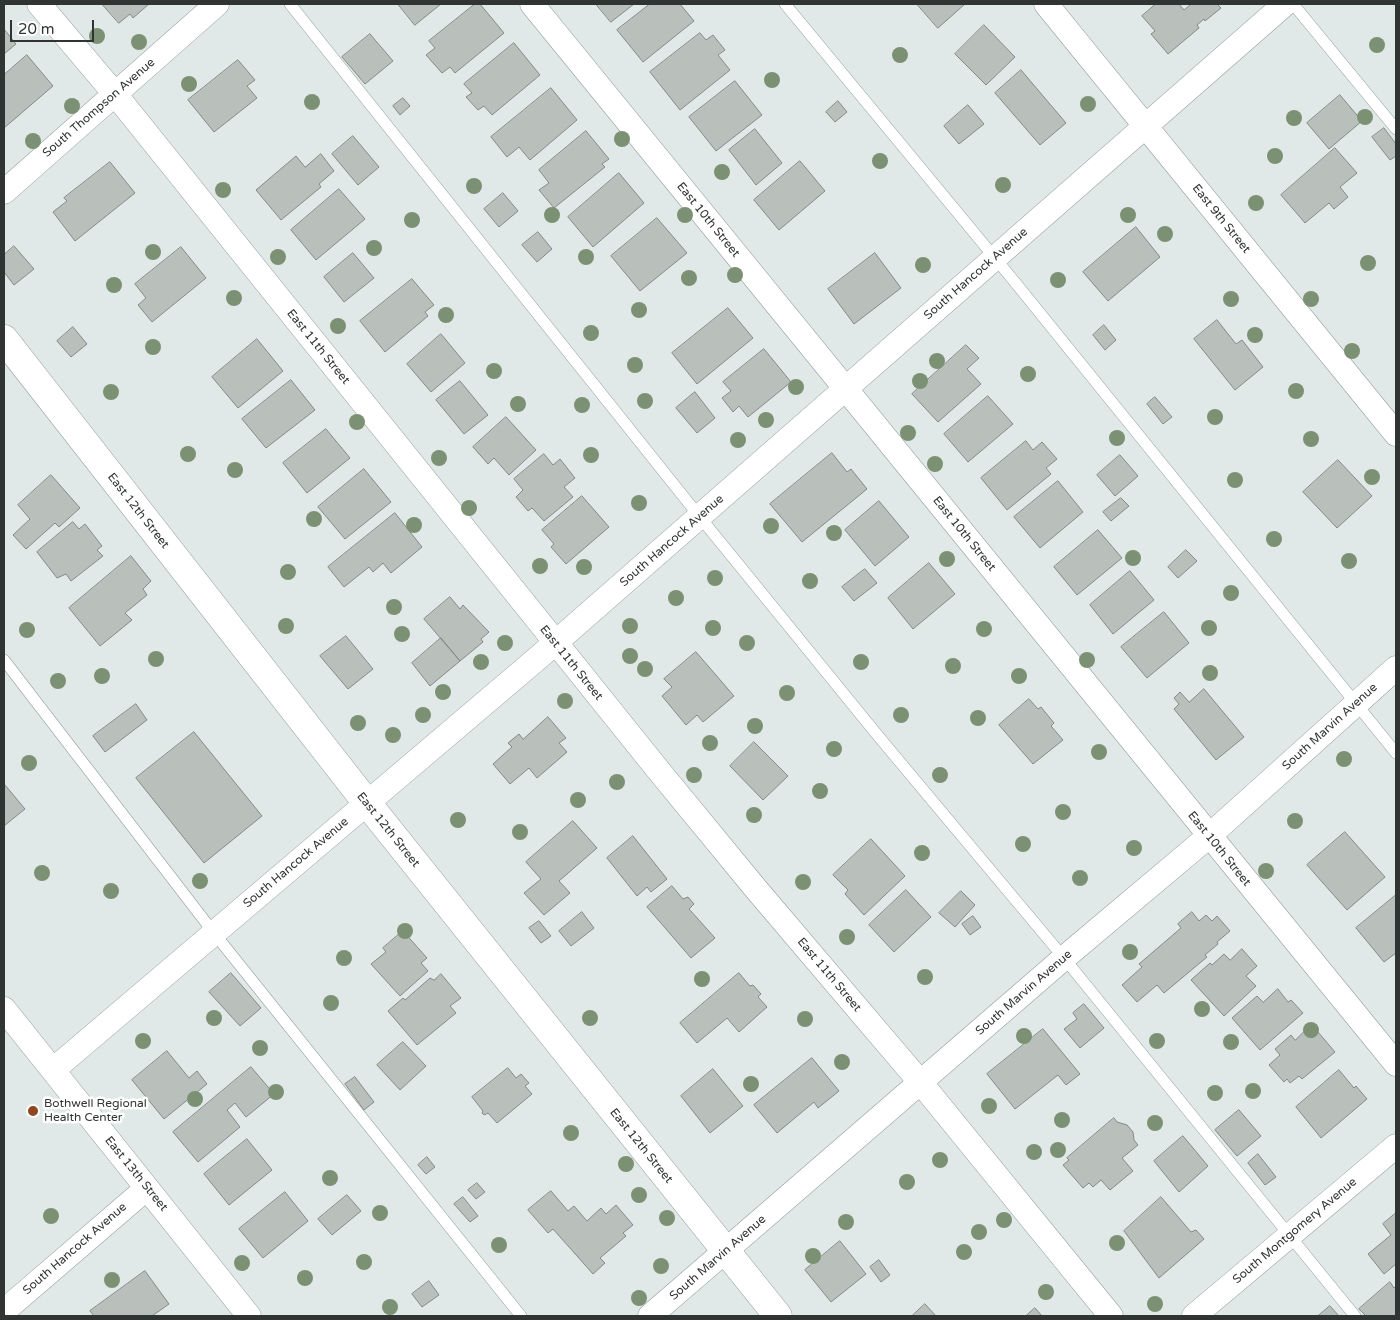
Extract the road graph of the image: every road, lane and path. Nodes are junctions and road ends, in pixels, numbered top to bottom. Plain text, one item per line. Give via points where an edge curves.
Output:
1 (39, 4) edge
2 (217, 4) edge
3 (290, 4) edge
4 (532, 4) edge
5 (785, 4) edge
6 (1046, 4) edge
7 (1285, 4) edge
8 (1293, 4) edge
9 (115, 94) junction
10 (1146, 125) junction
11 (1396, 130) edge
12 (4, 192) edge
13 (996, 258) junction
14 (4, 339) edge
15 (845, 389) junction
16 (1396, 434) edge
17 (699, 516) junction
18 (555, 643) junction
19 (4, 660) edge
20 (1396, 668) edge
21 (1357, 703) junction
22 (1396, 753) edge
23 (367, 803) junction
24 (1209, 836) junction
25 (214, 932) junction
26 (1064, 958) junction
27 (4, 1009) edge
28 (1396, 1064) edge
29 (53, 1070) junction
30 (921, 1083) junction
31 (1396, 1146) edge
32 (147, 1188) junction
33 (1290, 1236) junction
34 (726, 1251) junction
35 (4, 1311) edge
36 (249, 1316) edge
37 (521, 1316) edge
38 (650, 1316) edge
39 (778, 1316) edge
40 (1111, 1316) edge
41 (1194, 1316) edge
42 (1355, 1316) edge

1 - 9 street, East 11th Street
2 - 9 street, South Thompson Avenue
3 - 17 lane
4 - 15 street, East 10th Street
5 - 13 lane
6 - 10 street, East 9th Street
7 - 10 street, South Hancock Avenue
8 - 11 lane
9 - 12 street, South Thompson Avenue
9 - 18 street, East 11th Street
10 - 13 street, South Hancock Avenue
10 - 16 street, East 9th Street
13 - 15 street, South Hancock Avenue
13 - 21 lane
14 - 23 street, East 12th Street
15 - 17 street, South Hancock Avenue
15 - 24 street, East 10th Street
17 - 18 street, South Hancock Avenue
17 - 26 lane
18 - 23 street, South Hancock Avenue
18 - 30 street, East 11th Street via 756,889
19 - 25 lane
20 - 21 street, South Marvin Avenue
21 - 22 lane
21 - 24 street, South Marvin Avenue
23 - 25 street, South Hancock Avenue
23 - 34 street, East 12th Street
24 - 26 street, South Marvin Avenue
24 - 28 street, East 10th Street
25 - 29 street, South Hancock Avenue
25 - 37 lane
26 - 30 street, South Marvin Avenue
26 - 33 lane
27 - 29 street, East 13th Street
29 - 32 street, East 13th Street
30 - 34 street, South Marvin Avenue
30 - 40 street, East 11th Street
31 - 33 street, South Montgomery Avenue
32 - 35 street, South Hancock Avenue
32 - 36 street, East 13th Street
33 - 41 street, South Montgomery Avenue
33 - 42 lane
34 - 38 street, South Marvin Avenue
34 - 39 street, East 12th Street

